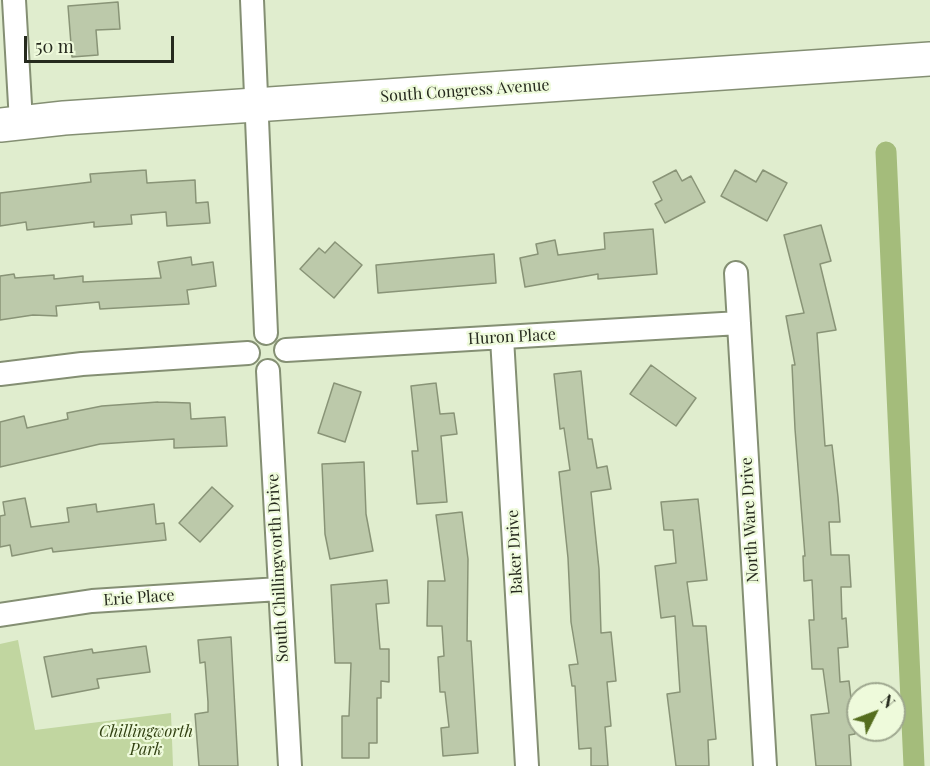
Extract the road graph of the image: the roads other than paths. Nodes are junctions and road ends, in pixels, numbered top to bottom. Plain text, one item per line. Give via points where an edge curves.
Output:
1 (14, 0) edge
2 (252, 0) edge
3 (929, 59) edge
4 (258, 106) junction
5 (11, 124) edge
6 (736, 273) dead end
7 (739, 323) junction
8 (266, 333) junction
9 (502, 338) junction
10 (286, 350) junction
11 (248, 352) junction
12 (268, 371) junction
13 (0, 374) edge
14 (279, 589) junction
15 (0, 615) edge
16 (290, 766) edge
17 (527, 766) edge
18 (765, 766) edge

1 - 5 street
2 - 4 street
3 - 4 street, South Congress Avenue
4 - 5 street, South Congress Avenue
4 - 8 street
6 - 7 street, North Ware Drive
7 - 9 street, Huron Place
7 - 18 street, North Ware Drive
8 - 10 street via 280,339
8 - 11 street via 254,338
9 - 10 street, Huron Place
9 - 17 street, Baker Drive
10 - 12 street via 282,363
11 - 12 street via 254,366
11 - 13 street
12 - 14 street, South Chillingworth Drive
14 - 15 street, Erie Place via 92,601
14 - 16 street, South Chillingworth Drive

